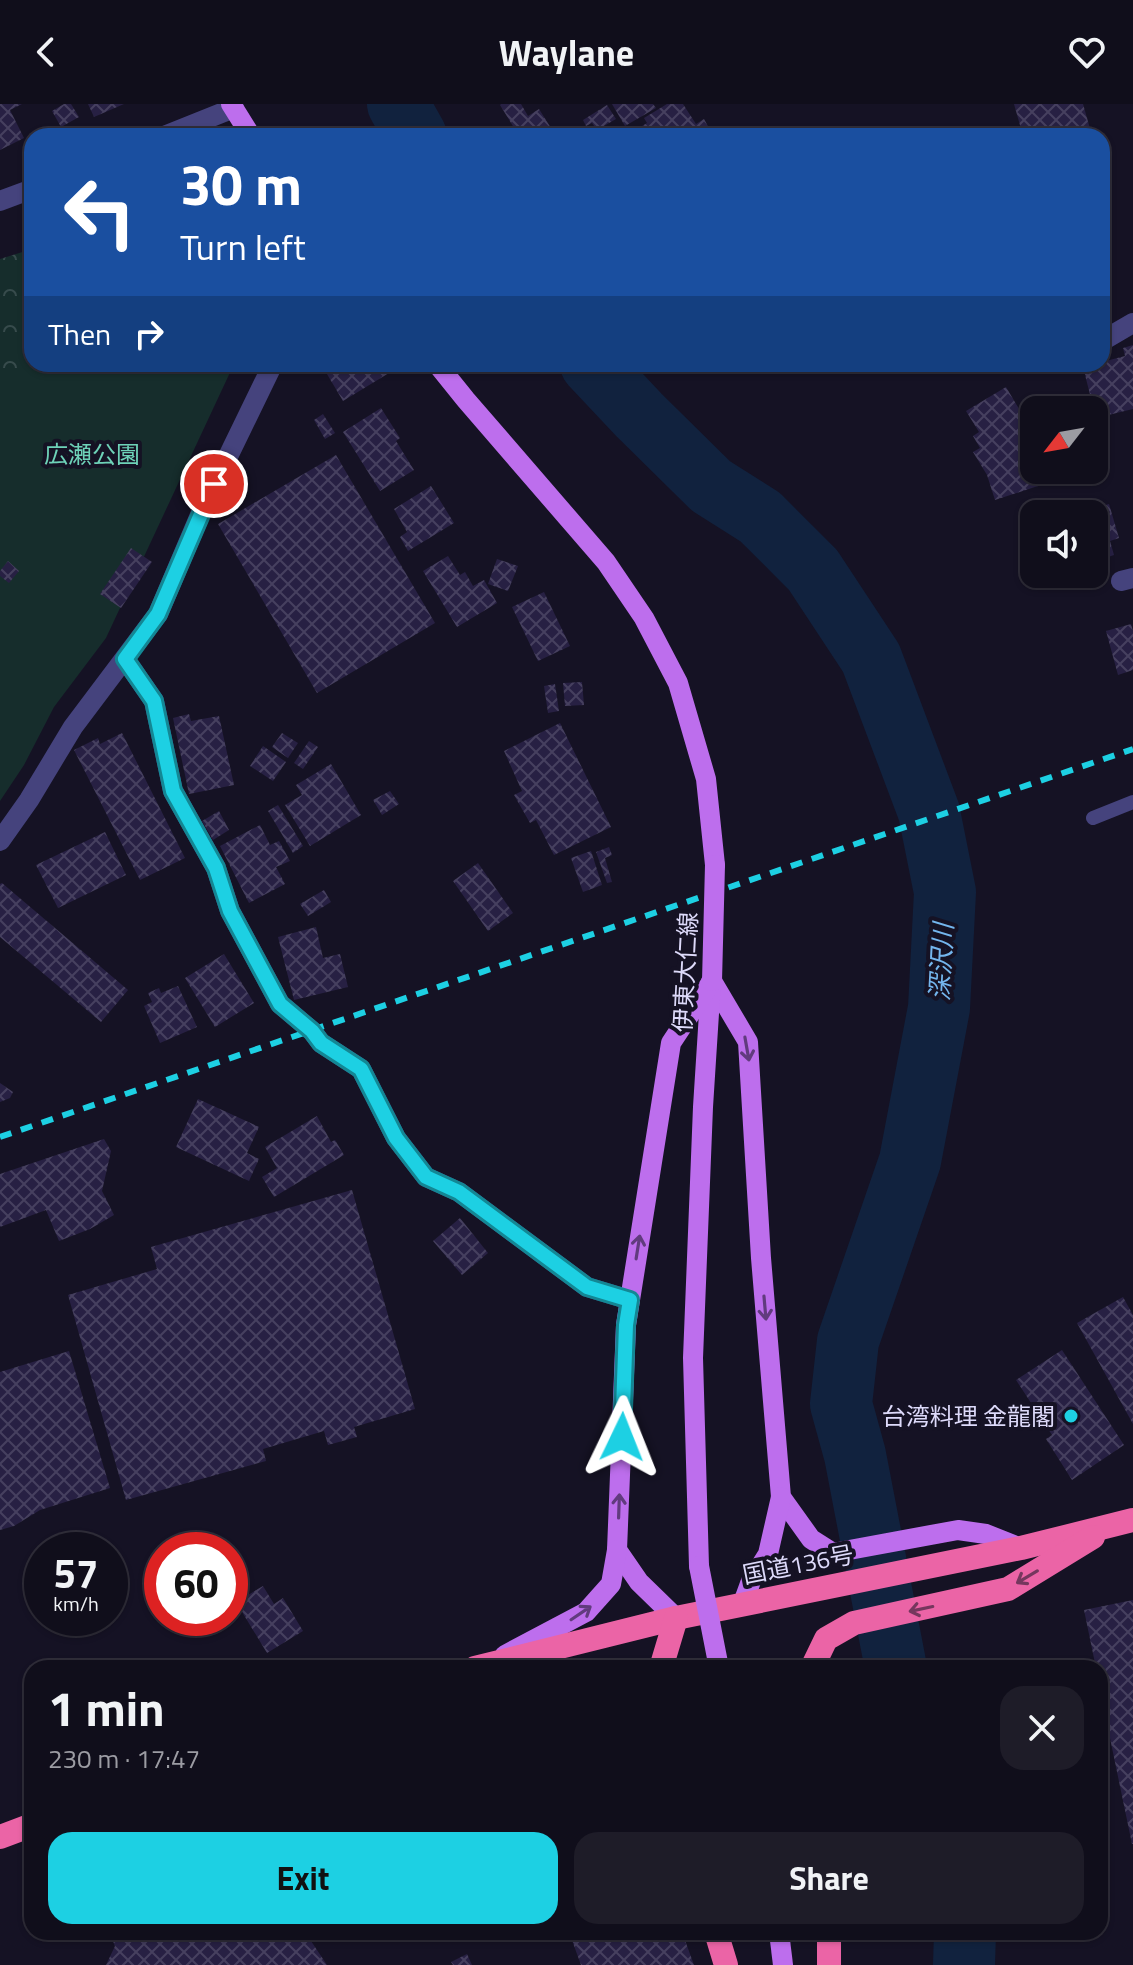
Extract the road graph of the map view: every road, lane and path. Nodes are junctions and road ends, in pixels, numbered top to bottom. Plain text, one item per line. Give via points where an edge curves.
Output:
1 (233, 106) edge
2 (182, 128) edge
3 (246, 128) edge
4 (24, 192) edge
5 (0, 201) edge
6 (1133, 323) edge
7 (1110, 336) edge
8 (269, 372) edge
9 (443, 372) edge
10 (125, 659) junction
11 (1133, 802) edge
12 (1093, 818) dead end
13 (0, 841) edge
14 (712, 981) junction
15 (630, 1300) junction
16 (781, 1497) junction
17 (1123, 1523) edge
18 (1021, 1548) junction
19 (617, 1550) junction
20 (743, 1603) junction
21 (676, 1618) junction
22 (493, 1660) edge
23 (505, 1660) edge
24 (663, 1660) edge
25 (717, 1660) edge
26 (816, 1660) edge
27 (24, 1828) edge
28 (0, 1837) edge
29 (718, 1940) edge
30 (780, 1940) edge
31 (829, 1940) edge
32 (726, 1965) edge
33 (783, 1965) edge
34 (829, 1965) edge

1 - 2 street
1 - 3 main road
4 - 5 street
6 - 7 street
8 - 10 street via 158,614
9 - 14 main road, 伊東大仁線, bridge via 606,562 644,618 678,683 706,779 715,865
10 - 13 street via 73,727
10 - 15 street via 154,701 173,791 280,1004 321,1043 361,1069 396,1138 426,1177 459,1192 587,1287
11 - 12 lane
15 -> 14 main road via 671,1043
14 -> 16 main road via 748,1042
14 - 25 main road, 伊東大仁線, bridge via 693,1358 699,1566
19 -> 15 main road
16 - 18 main road via 811,1539 833,1553 958,1530
16 - 20 main road via 768,1554
17 - 18 highway, 国道136号
17 -> 26 highway via 1008,1589 854,1623 826,1639
18 - 20 highway, 国道136号
19 - 21 main road via 639,1582
22 -> 19 main road via 586,1612 611,1584
20 - 21 highway, 国道136号
21 - 23 highway, 国道136号
21 - 24 highway
27 - 28 highway
29 - 32 highway
30 - 33 main road
31 - 34 highway

